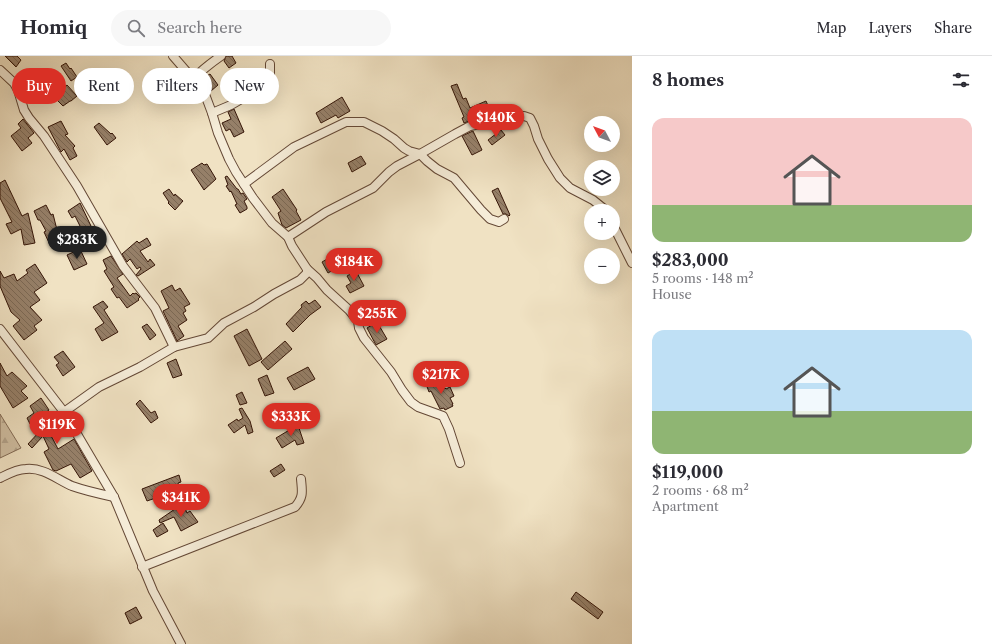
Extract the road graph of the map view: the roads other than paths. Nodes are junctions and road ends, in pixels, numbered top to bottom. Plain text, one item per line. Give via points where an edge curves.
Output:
1 (173, 56) edge
2 (221, 56) edge
3 (270, 64) dead end
4 (183, 68) edge
5 (205, 68) edge
6 (0, 70) edge
7 (209, 104) edge
8 (212, 113) junction
9 (420, 154) junction
10 (244, 184) junction
11 (598, 204) edge
12 (504, 219) dead end
13 (288, 237) junction
14 (620, 239) edge
15 (632, 264) edge
16 (307, 269) junction
17 (0, 329) edge
18 (174, 347) junction
19 (64, 412) junction
20 (460, 463) dead end
21 (0, 478) edge
22 (301, 479) dead end
23 (114, 496) junction
24 (142, 567) junction
25 (181, 644) edge

1 - 4 street
2 - 5 street
3 - 8 street via 270,76 266,81 243,98
6 - 18 street via 14,83 24,110 78,186 124,266 155,308
7 - 8 street
8 - 10 street via 229,160
9 - 10 street via 409,151 382,131 364,122 346,122 294,147
9 - 11 street via 470,126 511,116 524,116 530,118 548,159 560,178 570,188
9 - 12 street via 437,169 454,178 490,219 499,222
9 - 13 street via 397,166 373,188 326,212
10 - 13 street via 272,223
13 - 16 street
14 - 15 street
16 - 18 street via 305,276 300,280 224,323 208,338
16 - 20 street via 358,321 364,338 411,402 442,416
17 - 19 street
18 - 19 street via 100,387
19 - 23 street
21 - 23 street via 27,468 37,469 71,486
22 - 24 street via 302,494 295,507
23 - 24 street
24 - 25 street

